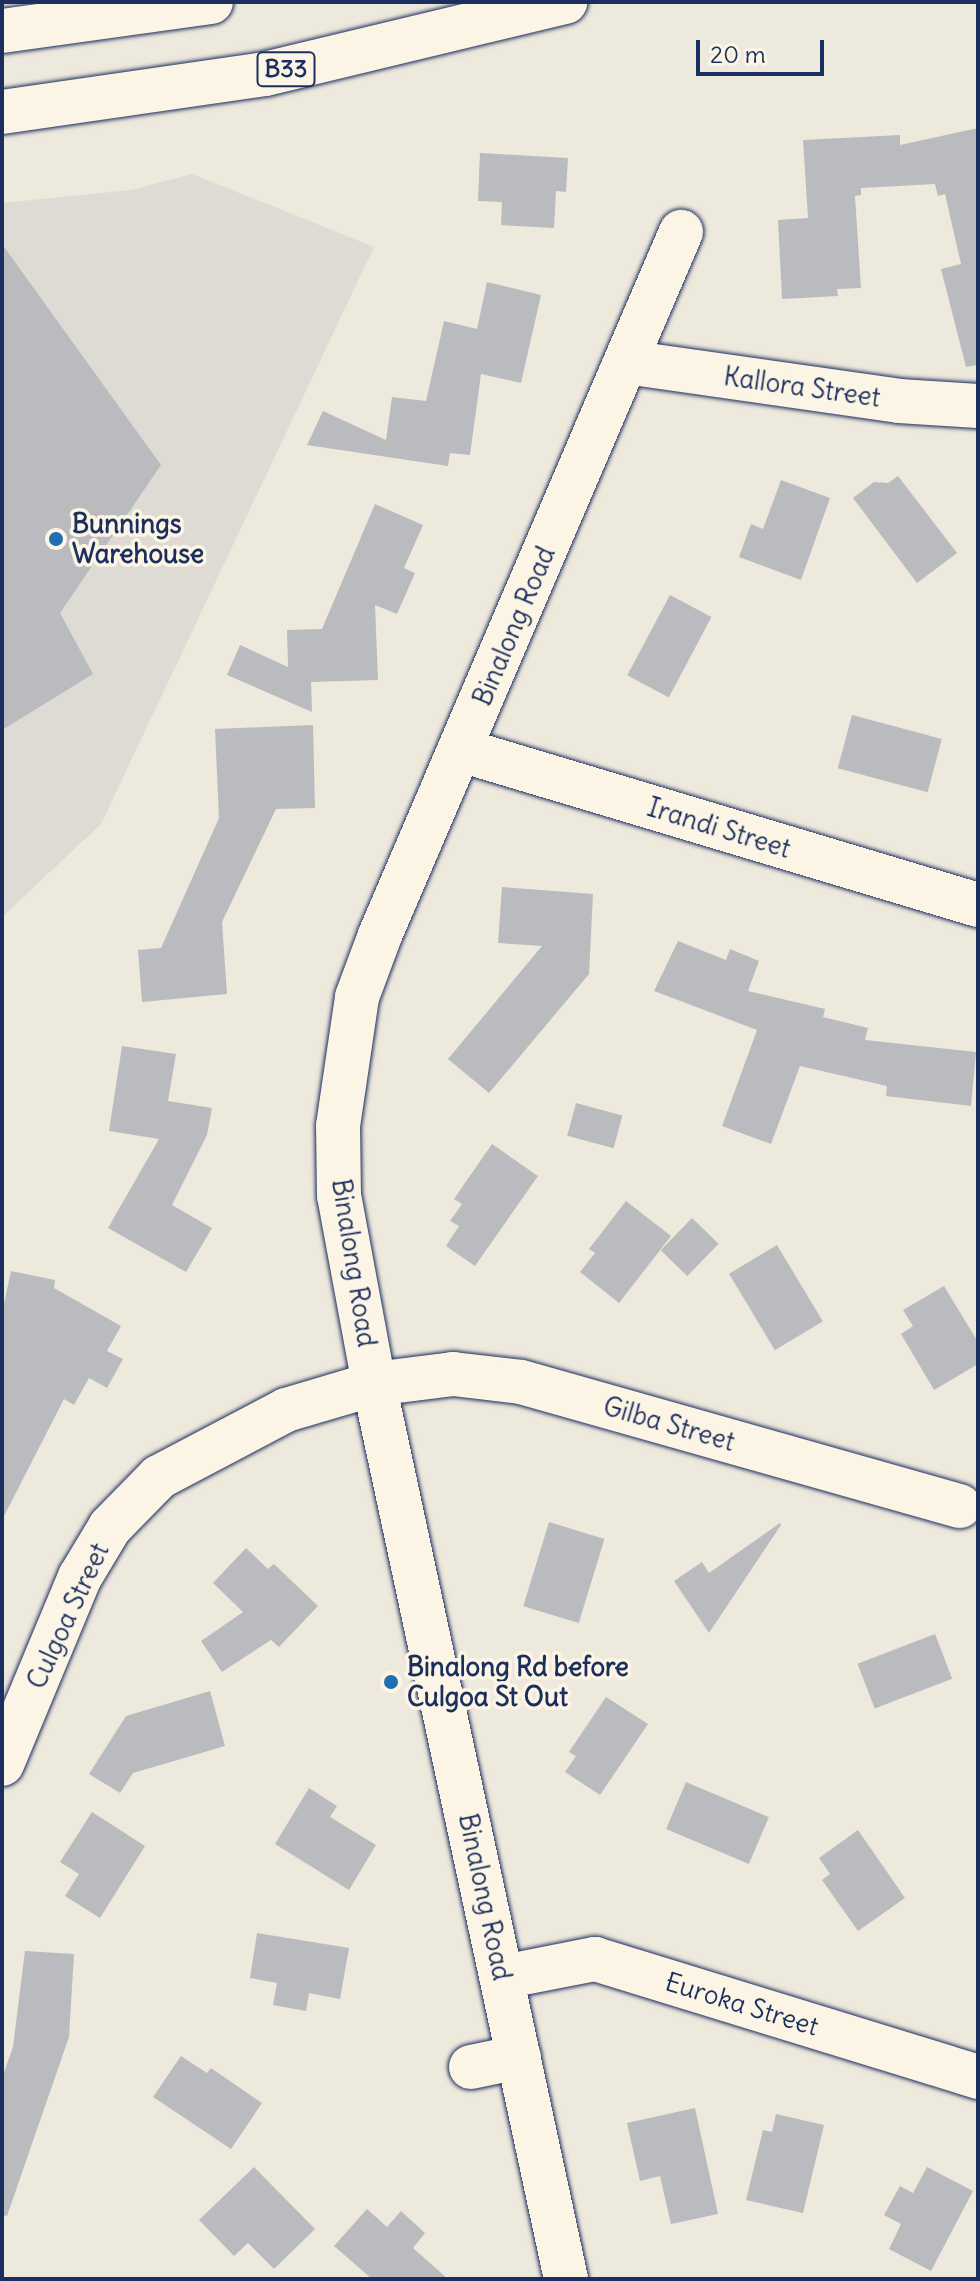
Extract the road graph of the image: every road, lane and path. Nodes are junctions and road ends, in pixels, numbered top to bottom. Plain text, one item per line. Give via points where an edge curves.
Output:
1 (211, 2) edge
2 (565, 2) edge
3 (2, 31) edge
4 (2, 112) edge
5 (681, 232) dead end
6 (626, 362) junction
7 (978, 406) edge
8 (461, 750) junction
9 (978, 905) edge
10 (374, 1384) junction
11 (960, 1506) dead end
12 (2, 1764) edge
13 (503, 1977) junction
14 (519, 2057) junction
15 (471, 2067) dead end
16 (978, 2077) edge
17 (566, 2279) edge

1 - 3 street
2 - 4 street, B33 via 265,74
5 - 6 street, Binalong Road
6 - 7 street, Kallora Street via 899,401
6 - 8 street, Binalong Road
8 - 9 street, Irandi Street
8 - 10 street, Binalong Road via 380,935 357,997 345,1061 338,1126 339,1196
10 - 11 street, Gilba Street via 453,1374 521,1382
10 - 12 street, Culgoa Street via 286,1410 150,1487 110,1527 80,1577
10 - 13 street, Binalong Road
13 - 14 street, Binalong Road
13 - 16 street, Euroka Street via 595,1959
14 - 15 street
14 - 17 street, Binalong Road

